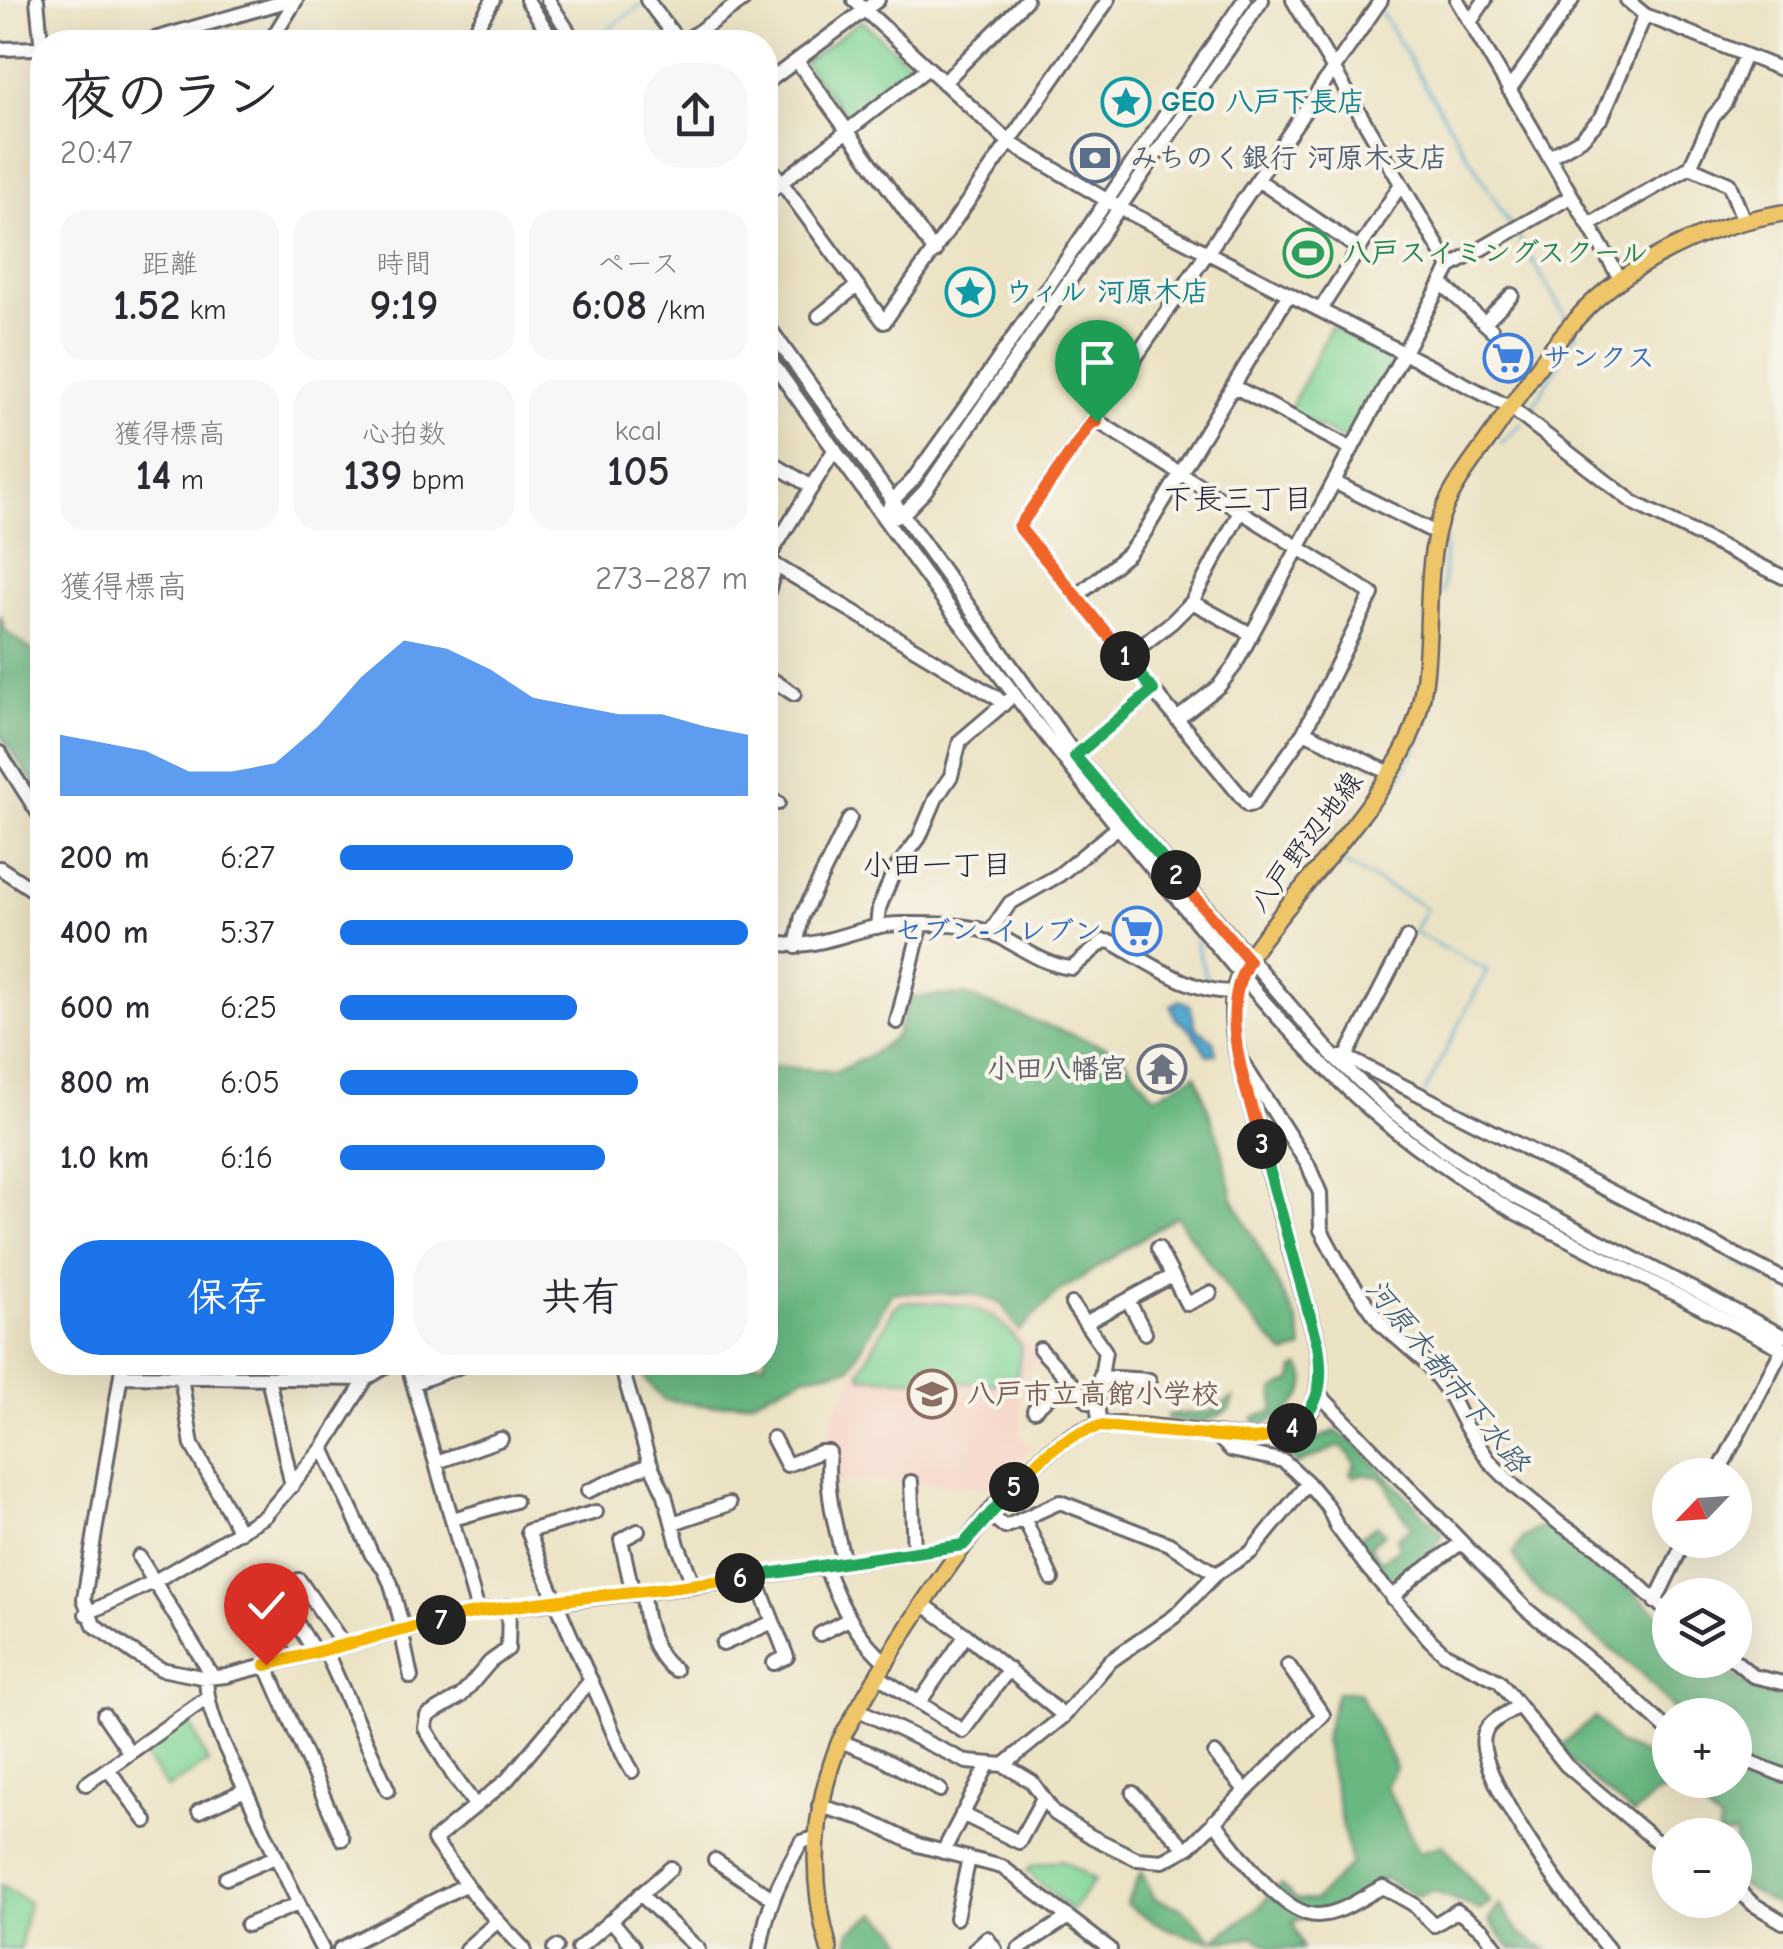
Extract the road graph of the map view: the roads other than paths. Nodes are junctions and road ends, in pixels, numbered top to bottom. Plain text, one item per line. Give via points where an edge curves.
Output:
1 (37, 0) edge
2 (293, 0) edge
3 (493, 0) edge
4 (527, 0) edge
5 (548, 0) edge
6 (647, 0) edge
7 (743, 0) edge
8 (854, 0) edge
9 (878, 0) edge
10 (1026, 0) edge
11 (1108, 0) edge
12 (1244, 0) edge
13 (1262, 0) edge
14 (1293, 0) edge
15 (1381, 0) edge
16 (1457, 0) edge
17 (1485, 0) edge
18 (1572, 0) edge
19 (1627, 0) edge
20 (268, 3) edge
21 (866, 11) junction
22 (1645, 15) junction
23 (1470, 22) junction
24 (39, 30) edge
25 (182, 30) edge
26 (277, 30) edge
27 (475, 30) edge
28 (546, 30) edge
29 (567, 30) edge
30 (672, 30) edge
31 (699, 30) edge
32 (30, 49) edge
33 (0, 50) edge
34 (1745, 55) junction
35 (797, 62) junction
36 (928, 68) junction
37 (1334, 69) junction
38 (1783, 70) edge
39 (778, 75) edge
40 (944, 83) junction
41 (1510, 90) junction
42 (848, 131) junction
43 (1010, 142) junction
44 (1550, 158) junction
45 (1690, 166) junction
46 (778, 177) edge
47 (1258, 180) junction
48 (782, 182) junction
49 (1401, 184) junction
50 (778, 185) edge
51 (1572, 196) junction
52 (1113, 204) junction
53 (1783, 213) edge
54 (1744, 221) junction
55 (1589, 226) junction
56 (1359, 248) junction
57 (935, 252) junction
58 (1208, 252) junction
59 (1450, 268) junction
60 (1621, 280) junction
61 (1441, 283) junction
62 (858, 286) junction
63 (1289, 294) junction
64 (1512, 294) dead end
65 (1320, 310) junction
66 (819, 316) dead end
67 (778, 341) edge
68 (1403, 353) junction
69 (778, 371) edge
70 (1233, 386) junction
71 (1511, 408) junction
72 (1094, 419) junction
73 (836, 449) junction
74 (1352, 449) junction
75 (778, 466) edge
76 (1180, 472) junction
77 (1334, 482) junction
78 (812, 487) junction
79 (891, 502) junction
80 (1240, 510) junction
81 (901, 516) junction
82 (886, 517) junction
83 (1436, 533) junction
84 (778, 546) edge
85 (1298, 547) junction
86 (778, 566) edge
87 (1783, 576) edge
88 (1076, 597) junction
89 (1192, 602) junction
90 (1252, 634) junction
91 (1126, 658) junction
92 (778, 684) edge
93 (1153, 690) junction
94 (794, 694) dead end
95 (1008, 700) junction
96 (1178, 719) junction
97 (1304, 732) junction
98 (0, 754) edge
99 (1070, 759) junction
100 (1390, 773) junction
101 (30, 801) edge
102 (850, 818) dead end
103 (1118, 827) junction
104 (0, 868) edge
105 (30, 888) edge
106 (921, 925) junction
107 (877, 927) junction
108 (990, 932) junction
109 (1408, 938) dead end
110 (778, 943) edge
111 (796, 947) junction
112 (1245, 968) junction
113 (1234, 992) junction
114 (897, 1022) dead end
115 (1340, 1057) junction
116 (1240, 1060) junction
117 (1158, 1248) dead end
118 (1172, 1276) junction
119 (1783, 1278) edge
120 (1210, 1293) dead end
121 (1128, 1300) junction
122 (1072, 1304) dead end
123 (1085, 1323) junction
124 (1145, 1333) dead end
125 (1783, 1336) edge
126 (1783, 1348) edge
127 (1040, 1350) dead end
128 (121, 1375) edge
129 (173, 1375) edge
130 (372, 1375) edge
131 (411, 1375) edge
132 (436, 1375) edge
133 (624, 1375) edge
134 (181, 1376) junction
135 (225, 1377) joint
136 (1100, 1377) junction
137 (268, 1378) junction
138 (366, 1379) junction
139 (1067, 1380) junction
140 (1150, 1380) dead end
141 (414, 1383) junction
142 (1319, 1394) junction
143 (1098, 1404) junction
144 (1034, 1410) dead end
145 (1100, 1426) junction
146 (773, 1438) dead end
147 (1218, 1438) junction
148 (501, 1439) dead end
149 (323, 1448) junction
150 (1727, 1458) edge
151 (437, 1462) junction
152 (650, 1464) junction
153 (911, 1482) dead end
154 (1308, 1483) junction
155 (292, 1486) junction
156 (588, 1490) dead end
157 (515, 1501) dead end
158 (729, 1504) dead end
159 (596, 1512) dead end
160 (989, 1514) junction
161 (453, 1520) junction
162 (1024, 1520) junction
163 (673, 1523) junction
164 (638, 1531) dead end
165 (240, 1532) junction
166 (1460, 1543) junction
167 (963, 1545) junction
168 (914, 1552) junction
169 (139, 1557) dead end
170 (844, 1562) junction
171 (826, 1565) junction
172 (1216, 1574) junction
173 (755, 1576) junction
174 (1052, 1578) dead end
175 (299, 1580) dead end
176 (155, 1581) junction
177 (694, 1586) junction
178 (638, 1593) junction
179 (1392, 1598) junction
180 (1652, 1600) edge
181 (554, 1601) junction
182 (924, 1605) junction
183 (286, 1606) dead end
184 (509, 1606) junction
185 (478, 1611) junction
186 (86, 1614) junction
187 (262, 1616) dead end
188 (849, 1620) junction
189 (773, 1622) junction
190 (402, 1630) junction
191 (820, 1634) dead end
192 (966, 1635) junction
193 (723, 1644) dead end
194 (344, 1645) junction
195 (320, 1651) junction
196 (287, 1660) junction
197 (774, 1663) dead end
198 (266, 1665) junction
199 (1288, 1665) dead end
200 (1009, 1669) junction
201 (676, 1670) dead end
202 (882, 1670) junction
203 (1752, 1675) edge
204 (210, 1677) junction
205 (411, 1677) dead end
206 (590, 1680) junction
207 (1783, 1683) edge
208 (207, 1698) junction
209 (919, 1702) junction
210 (1518, 1706) junction
211 (857, 1709) junction
212 (104, 1714) dead end
213 (1652, 1715) edge
214 (1064, 1716) junction
215 (840, 1741) junction
216 (130, 1752) junction
217 (1215, 1754) dead end
218 (1752, 1763) edge
219 (988, 1765) junction
220 (1004, 1766) junction
221 (108, 1769) junction
222 (632, 1771) dead end
223 (1783, 1775) edge
224 (86, 1784) dead end
225 (245, 1790) junction
226 (388, 1790) dead end
227 (940, 1790) dead end
228 (1245, 1790) junction
229 (1133, 1793) dead end
230 (1043, 1798) junction
231 (476, 1806) junction
232 (819, 1806) junction
233 (199, 1811) dead end
234 (962, 1814) junction
235 (1214, 1821) junction
236 (146, 1822) dead end
237 (342, 1838) dead end
238 (815, 1838) junction
239 (1652, 1839) edge
240 (1186, 1849) junction
241 (943, 1852) junction
242 (276, 1857) junction
243 (969, 1858) junction
244 (716, 1860) dead end
245 (671, 1868) dead end
246 (226, 1878) dead end
247 (465, 1884) junction
248 (640, 1894) junction
249 (772, 1898) junction
250 (1752, 1903) edge
251 (298, 1904) junction
252 (956, 1918) dead end
253 (1066, 1918) junction
254 (612, 1920) junction
255 (498, 1921) junction
256 (1783, 1922) edge
257 (247, 1925) dead end
258 (633, 1946) dead end
259 (322, 1949) edge
260 (340, 1949) edge
261 (466, 1949) edge
262 (524, 1949) edge
263 (578, 1949) edge
264 (698, 1949) edge
265 (760, 1949) edge
266 (829, 1949) edge
267 (975, 1949) edge
268 (995, 1949) edge
269 (1019, 1949) edge
270 (1110, 1949) edge
271 (1498, 1949) edge
272 (1608, 1949) edge

1 - 24 street
2 - 20 street
2 - 26 street
3 - 27 street
4 - 28 street
5 - 29 street
6 - 30 street
7 - 31 street
8 - 21 street
9 - 21 street
10 - 40 street
11 - 43 street
12 - 52 street
13 - 52 street
14 - 37 street
15 - 37 street
16 - 23 street
17 - 23 street
18 - 41 street
19 - 22 street
20 - 25 street
21 - 35 street
21 - 36 street
22 - 34 street
22 - 44 street via 1602,118
23 - 41 street
32 - 33 street
34 - 38 street
34 - 45 street
35 - 39 street
35 - 42 street
36 - 40 street
36 - 42 street
37 - 47 street
37 - 49 street
40 - 43 street
41 - 44 street
42 - 48 street
42 - 57 street
43 - 52 street
43 - 57 street
44 - 51 street
45 - 54 street via 1729,184
45 - 55 street
46 - 48 street
47 - 56 street
47 - 58 street
48 - 50 street
48 - 62 street
49 - 56 street
49 - 59 street
51 - 55 street
51 - 59 street
52 - 58 street
52 - 79 street
52 - 81 street via 925,491
53 - 54 main road, 八戸野辺地線
54 - 60 main road, 八戸野辺地線 via 1682,244
55 - 60 street
56 - 65 street
57 - 62 street via 884,322
58 - 63 street
58 - 72 street
59 - 61 street
60 - 71 main road, 八戸野辺地線 via 1579,316
61 - 64 street via 1488,327
61 - 68 street
62 - 66 street
63 - 65 street
63 - 70 street
65 - 68 street
67 - 79 street
68 - 71 street
68 - 74 street
69 - 73 street
70 - 74 street
70 - 76 street
71 - 83 main road, 八戸野辺地線 via 1455,488
71 - 87 street via 1634,503
72 - 76 street
72 - 88 street via 1019,527
73 - 78 street
73 - 82 street
74 - 77 street
75 - 78 street
76 - 80 street
76 - 88 street via 1128,554
77 - 83 street
77 - 85 street
78 - 84 street
79 - 81 street
79 - 82 street
80 - 85 street
80 - 89 street
81 - 82 street
81 - 99 street
82 - 95 street
83 - 100 main road, 八戸野辺地線 via 1423,688 1410,737
85 - 90 street
85 - 97 street via 1372,594
86 - 95 street
88 - 91 street
89 - 90 street
89 - 91 street
90 - 96 street via 1219,686
91 - 93 street
92 - 94 street
93 - 96 street
93 - 99 street
95 - 99 street
95 - 107 street via 960,741 951,776 894,872
96 - 97 street via 1248,805
97 - 100 street
98 - 101 street
99 - 103 street
99 - 112 street
100 - 112 main road, 八戸野辺地線
102 - 111 street via 810,898
103 - 108 street via 1059,875 1010,903
103 - 112 street
104 - 105 street
106 - 107 street
106 - 108 street
106 - 114 street
107 - 111 street
108 - 113 street via 1064,968 1112,942 1180,980
109 - 115 street
110 - 111 street
112 - 113 main road, 八戸野辺地線
112 - 115 street
112 - 126 street via 1332,1073 1474,1187
113 - 116 main road, 八戸野辺地線
115 - 119 street
115 - 125 street via 1389,1109 1513,1196
116 - 142 main road, 八戸野辺地線 via 1318,1345
116 - 180 street via 1308,1164 1320,1193 1321,1230 1381,1324 1426,1364 1490,1462
117 - 118 street
118 - 120 street via 1188,1304
118 - 121 street
121 - 123 street
121 - 124 street
122 - 123 street
123 - 136 street via 1105,1351
126 - 150 street
127 - 139 street
128 - 186 street
129 - 134 street
130 - 138 street
131 - 141 street
132 - 141 street
133 - 152 street
134 - 135 street
134 - 165 street via 192,1446
135 - 137 street
136 - 140 street
136 - 143 street
137 - 138 street
137 - 155 street
138 - 149 street
139 - 143 street
139 - 144 street
141 - 151 street
142 - 147 main road via 1296,1426 1276,1436
142 - 166 street
143 - 145 street
145 - 147 main road
145 - 160 main road via 1052,1447
146 - 170 street via 787,1465 830,1452 833,1520
147 - 154 street via 1231,1450 1284,1462
148 - 151 street
149 - 155 street
149 - 190 street via 384,1569
151 - 161 street
152 - 156 street
152 - 163 street
153 - 168 street
154 - 172 street via 1251,1552
154 - 179 street
155 - 165 street
157 - 161 street
158 - 163 street
159 - 181 street via 528,1531
160 - 162 street via 1005,1527
160 - 167 main road
161 - 185 street
162 - 172 street via 1060,1502 1169,1544
162 - 174 street
163 - 177 street
164 - 178 street via 620,1540
165 - 176 street
166 - 179 street
166 - 213 street via 1526,1609
167 - 168 street
167 - 182 main road
168 - 170 street
169 - 176 street
170 - 171 street
171 - 173 street
171 - 188 street
172 - 214 street via 1175,1616 1109,1662
173 - 177 street
173 - 189 street
175 - 194 street
176 - 186 street
176 - 204 street
177 - 178 street
178 - 181 street
178 - 201 street via 663,1662
179 - 210 street via 1446,1654 1499,1681
181 - 184 street
181 - 206 street
182 - 192 street
182 - 202 main road
183 - 195 street
184 - 185 street
184 - 231 street via 508,1649 461,1696 426,1716 424,1728
185 - 190 street
186 - 204 street via 161,1668
187 - 196 street
188 - 191 street
188 - 202 street
189 - 193 street
189 - 197 street via 787,1657
190 - 194 street
190 - 205 street
192 - 200 street
192 - 209 street
194 - 195 street
195 - 196 street
195 - 226 street
196 - 198 street
198 - 204 street
198 - 237 street
199 - 228 street via 1323,1715
200 - 209 street via 964,1731
200 - 214 street
202 - 209 street
202 - 211 main road
203 - 207 street
204 - 208 street
206 - 222 street
206 - 231 street via 507,1780
208 - 216 street
208 - 225 street
210 - 239 street via 1566,1765
210 - 272 street via 1489,1725 1483,1738 1493,1781
211 - 215 main road
211 - 219 street via 967,1762
212 - 216 street
214 - 220 street
215 - 227 street
215 - 232 main road
216 - 221 street
217 - 228 street
218 - 223 street
219 - 220 street
219 - 234 street
220 - 230 street via 1032,1782
221 - 224 street
221 - 236 street
225 - 233 street
225 - 242 street
228 - 235 street
229 - 240 street
230 - 234 street via 1019,1842
230 - 240 street via 1067,1821 1137,1860 1163,1861
231 - 247 street via 434,1840
232 - 238 main road
232 - 241 street
234 - 241 street
235 - 240 street
235 - 271 street via 1283,1902 1300,1912 1340,1910 1383,1887 1434,1926 1457,1911 1466,1915
238 - 249 street via 801,1842
238 - 266 main road via 815,1880
241 - 243 street
242 - 246 street
242 - 251 street
243 - 252 street
243 - 253 street via 1002,1867
244 - 249 street
245 - 248 street
247 - 255 street
247 - 260 street
248 - 254 street
248 - 264 street
249 - 265 street
250 - 256 street
251 - 257 street
251 - 259 street
253 - 269 street
253 - 270 street
254 - 258 street
254 - 263 street
255 - 261 street
255 - 262 street
267 - 268 street via 988,1938

